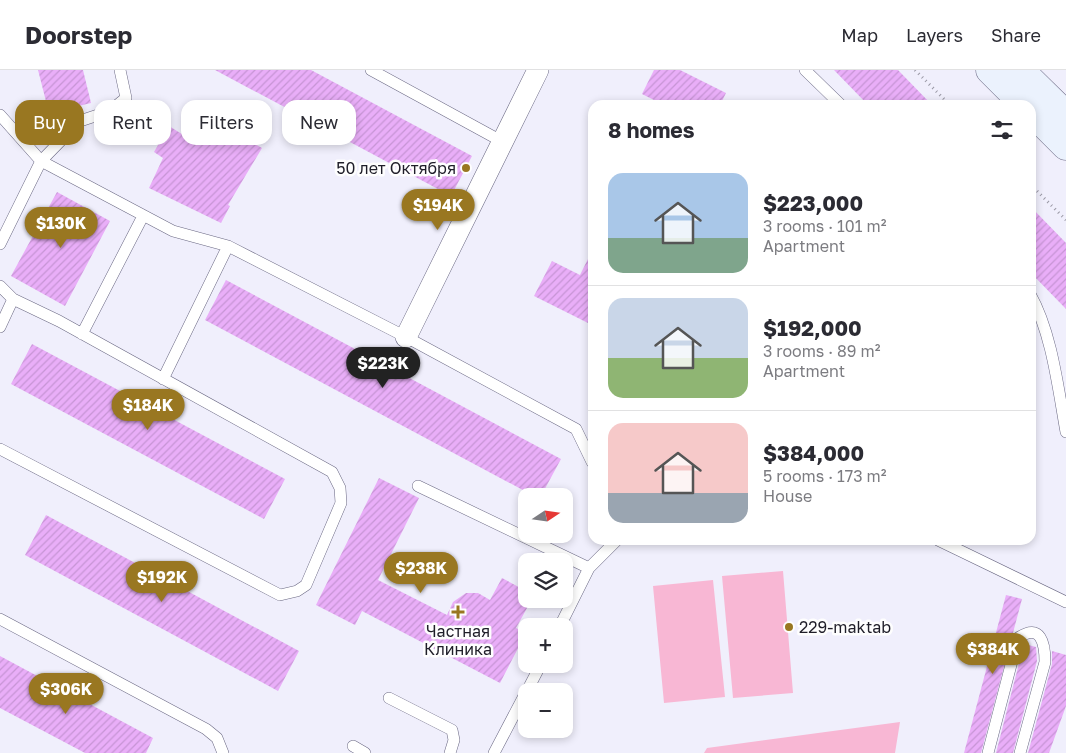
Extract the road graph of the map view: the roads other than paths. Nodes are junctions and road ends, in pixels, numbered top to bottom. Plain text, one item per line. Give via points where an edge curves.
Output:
1 (120, 70) edge
2 (371, 70) edge
3 (538, 70) edge
4 (805, 70) edge
5 (990, 70) edge
6 (1020, 70) edge
7 (836, 100) edge
8 (1019, 100) edge
9 (0, 115) edge
10 (1066, 115) edge
11 (1036, 116) edge
12 (503, 142) junction
13 (1066, 146) edge
14 (41, 161) junction
15 (143, 216) junction
16 (0, 244) edge
17 (228, 246) junction
18 (0, 286) edge
19 (13, 300) junction
20 (1036, 304) edge
21 (0, 328) edge
22 (82, 334) junction
23 (406, 337) junction
24 (164, 379) junction
25 (1066, 432) edge
26 (0, 449) edge
27 (588, 454) edge
28 (418, 486) dead end
29 (610, 545) edge
30 (948, 545) edge
31 (589, 568) junction
32 (1066, 602) edge
33 (564, 618) edge
34 (0, 619) edge
35 (389, 698) dead end
36 (518, 707) edge
37 (353, 746) dead end
38 (223, 753) edge
39 (365, 753) edge
40 (450, 753) edge
41 (494, 753) edge
42 (988, 753) edge
43 (1020, 753) edge

1 - 14 lane via 126,98 110,111 80,121
2 - 12 lane
3 - 12 street
4 - 7 lane
5 - 8 main road
6 - 10 main road
9 - 14 lane
11 - 13 main road
12 - 23 street
14 - 15 lane
14 - 16 lane
15 - 17 lane via 173,231
15 - 22 lane
17 - 23 lane
17 - 24 lane
18 - 19 lane
19 - 21 lane
19 - 22 lane
20 - 25 lane via 1054,367
22 - 24 lane
23 - 27 lane via 576,429
24 - 26 lane via 332,472 340,488 340,503 306,585 297,591 280,595
28 - 31 lane
29 - 31 lane
30 - 32 lane
31 - 33 lane
34 - 38 lane via 206,729 217,738
35 - 40 lane via 452,730 454,740
36 - 41 lane
37 - 39 lane
42 - 43 lane via 1018,638 1025,633 1035,633 1042,638 1045,662

